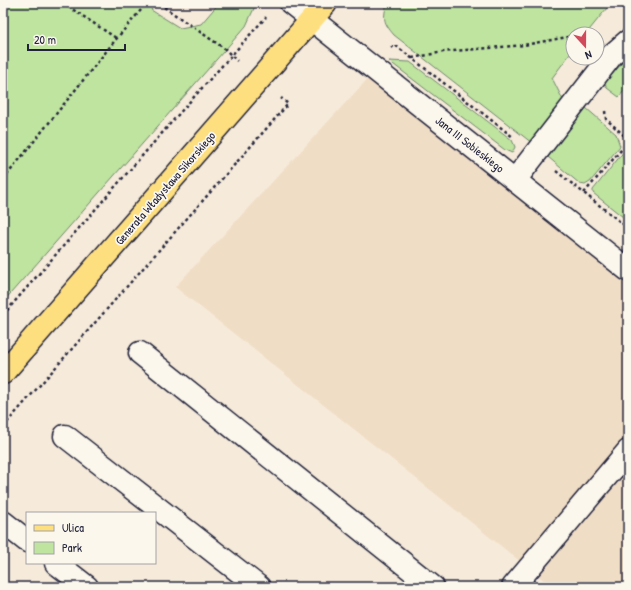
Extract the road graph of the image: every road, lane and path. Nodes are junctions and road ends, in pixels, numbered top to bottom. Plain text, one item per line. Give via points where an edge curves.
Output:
1 (63, 3) edge
2 (146, 3) edge
3 (162, 3) edge
4 (291, 3) edge
5 (326, 3) edge
6 (268, 15) dead end
7 (312, 20) junction
8 (565, 37) edge
9 (116, 38) junction
10 (628, 41) edge
11 (395, 45) dead end
12 (230, 55) junction
13 (412, 58) junction
14 (280, 96) dead end
15 (604, 103) dead end
16 (518, 141) dead end
17 (628, 141) edge
18 (553, 168) dead end
19 (3, 180) edge
20 (515, 180) junction
21 (584, 193) junction
22 (628, 228) edge
23 (628, 270) edge
24 (3, 315) edge
25 (140, 353) dead end
26 (3, 373) edge
27 (3, 427) edge
28 (65, 436) dead end
29 (628, 452) edge
30 (3, 522) edge
31 (26, 540) edge
32 (57, 564) edge
33 (87, 587) edge
34 (259, 587) edge
35 (434, 587) edge
36 (513, 587) edge

1 - 9 path
2 - 9 path
3 - 12 path via 161,5
4 - 7 street, Jana III Sobieskiego
5 - 7 main road, Generała Władysława Sikorskiego
6 - 12 path
7 - 20 street, Jana III Sobieskiego
7 - 26 main road, Generała Władysława Sikorskiego
8 - 13 path via 524,45 443,52
9 - 19 path
10 - 20 street via 612,55
11 - 13 path
12 - 24 path
13 - 16 path
14 - 27 path via 288,104
15 - 17 path via 606,119
17 - 21 path
18 - 21 path
20 - 23 street, Jana III Sobieskiego
21 - 22 path
25 - 35 street
28 - 34 street
29 - 36 street
30 - 31 street
32 - 33 street

